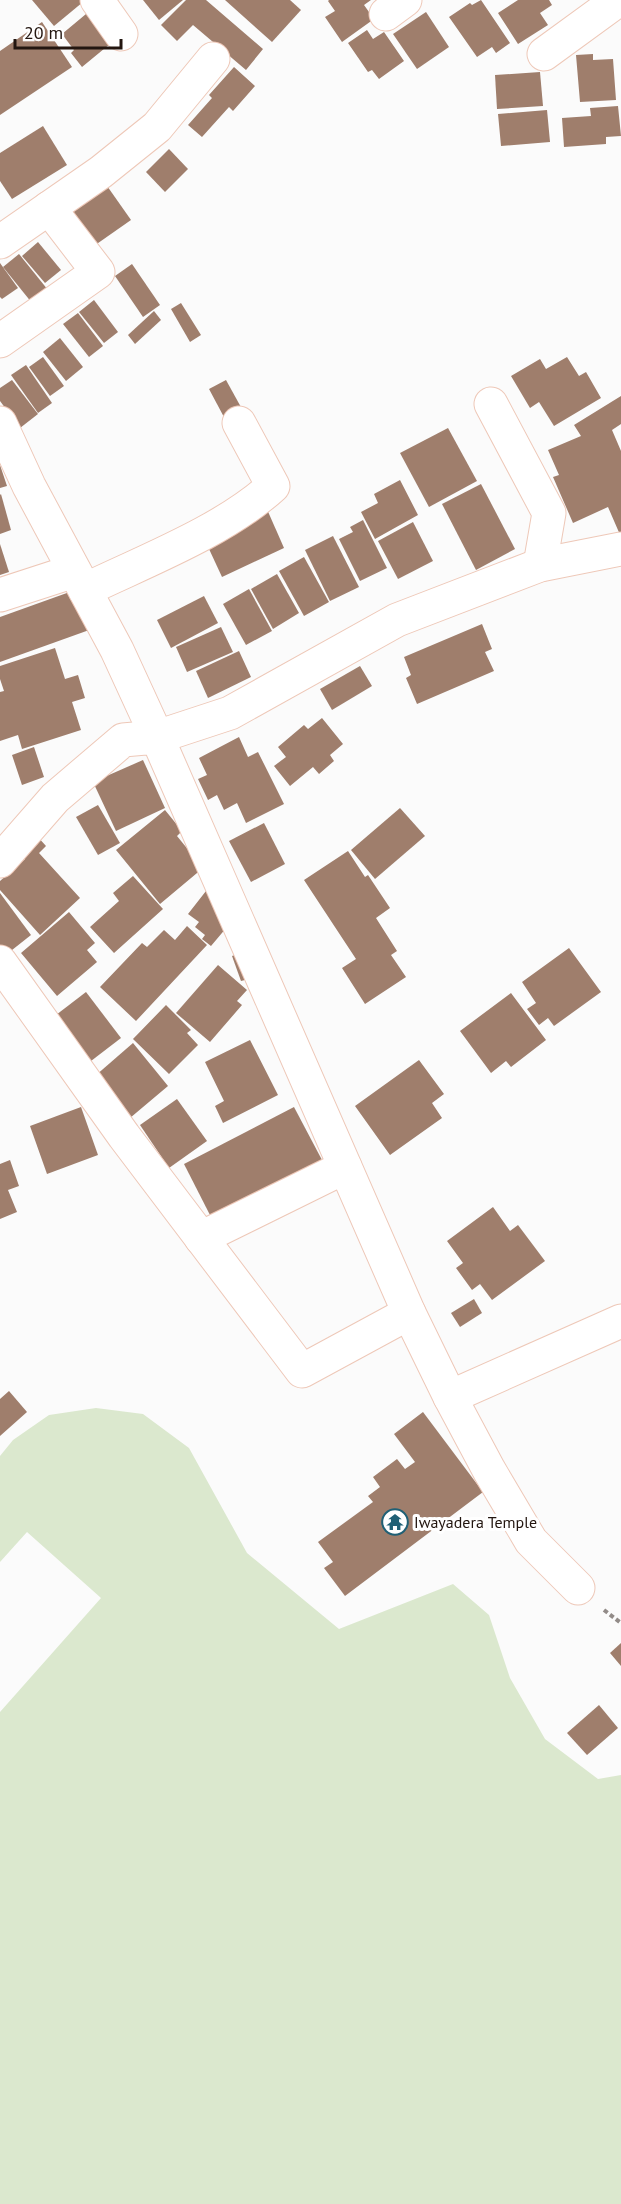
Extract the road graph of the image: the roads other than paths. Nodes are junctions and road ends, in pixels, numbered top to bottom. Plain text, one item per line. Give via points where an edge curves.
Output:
1 (97, 0) edge
2 (615, 4) edge
3 (121, 34) dead end
4 (544, 54) dead end
5 (213, 59) dead end
6 (49, 208) junction
7 (0, 242) edge
8 (0, 341) edge
9 (491, 404) dead end
10 (0, 423) edge
11 (239, 423) dead end
12 (621, 549) edge
13 (540, 564) junction
14 (80, 581) junction
15 (0, 596) edge
16 (157, 737) junction
17 (0, 861) edge
18 (0, 962) edge
19 (345, 1167) junction
20 (201, 1238) junction
21 (409, 1313) junction
22 (621, 1321) edge
23 (450, 1397) junction
24 (578, 1588) dead end

1 - 3 street
2 - 4 street
5 - 6 street via 157,127
6 - 7 street
6 - 8 street via 98,272
9 - 13 street via 549,513
10 - 14 street
11 - 14 street via 273,486 257,501 199,535
12 - 13 street
13 - 16 street via 397,620 230,713
14 - 15 street
14 - 16 street
16 - 17 street via 123,740 55,798
16 - 19 street
18 - 20 street
19 - 20 street
19 - 21 street
20 - 21 street via 302,1371
21 - 23 street
22 - 23 street
23 - 24 street via 531,1540

